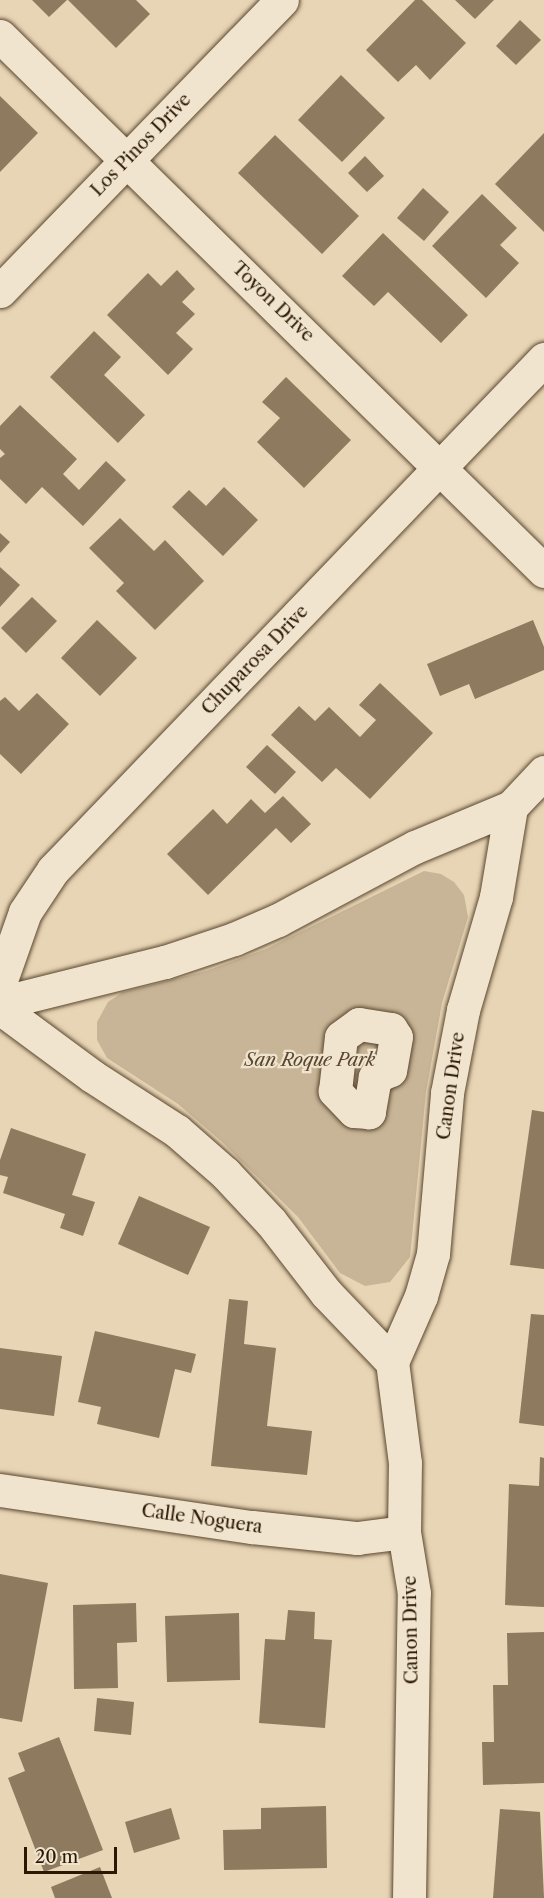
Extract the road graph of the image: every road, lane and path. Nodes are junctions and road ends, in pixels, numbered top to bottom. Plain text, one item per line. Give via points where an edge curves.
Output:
1 (282, 0) edge
2 (0, 36) edge
3 (126, 160) junction
4 (0, 291) edge
5 (544, 359) edge
6 (441, 466) junction
7 (544, 571) edge
8 (544, 772) edge
9 (511, 807) junction
10 (0, 983) edge
11 (0, 1003) edge
12 (0, 1008) edge
13 (392, 1362) junction
14 (0, 1490) edge
15 (404, 1532) junction
16 (409, 1898) edge

1 - 3 street, Los Pinos Drive
2 - 3 street, Toyon Drive
3 - 4 street, Los Pinos Drive
3 - 6 street, Toyon Drive
5 - 6 street, Chuparosa Drive
6 - 7 street, Toyon Drive via 524,555
6 - 10 street, Chuparosa Drive via 53,870 25,912
8 - 9 street
9 - 11 street via 415,847 234,939 165,962
9 - 13 street, Canon Drive via 496,897 462,1010 449,1083 433,1254 421,1296
12 - 13 street via 92,1076 177,1131 225,1173 271,1222 326,1293
13 - 15 street, Canon Drive via 405,1463
14 - 15 street, Calle Noguera via 334,1536 357,1538
15 - 16 street, Canon Drive via 414,1593

